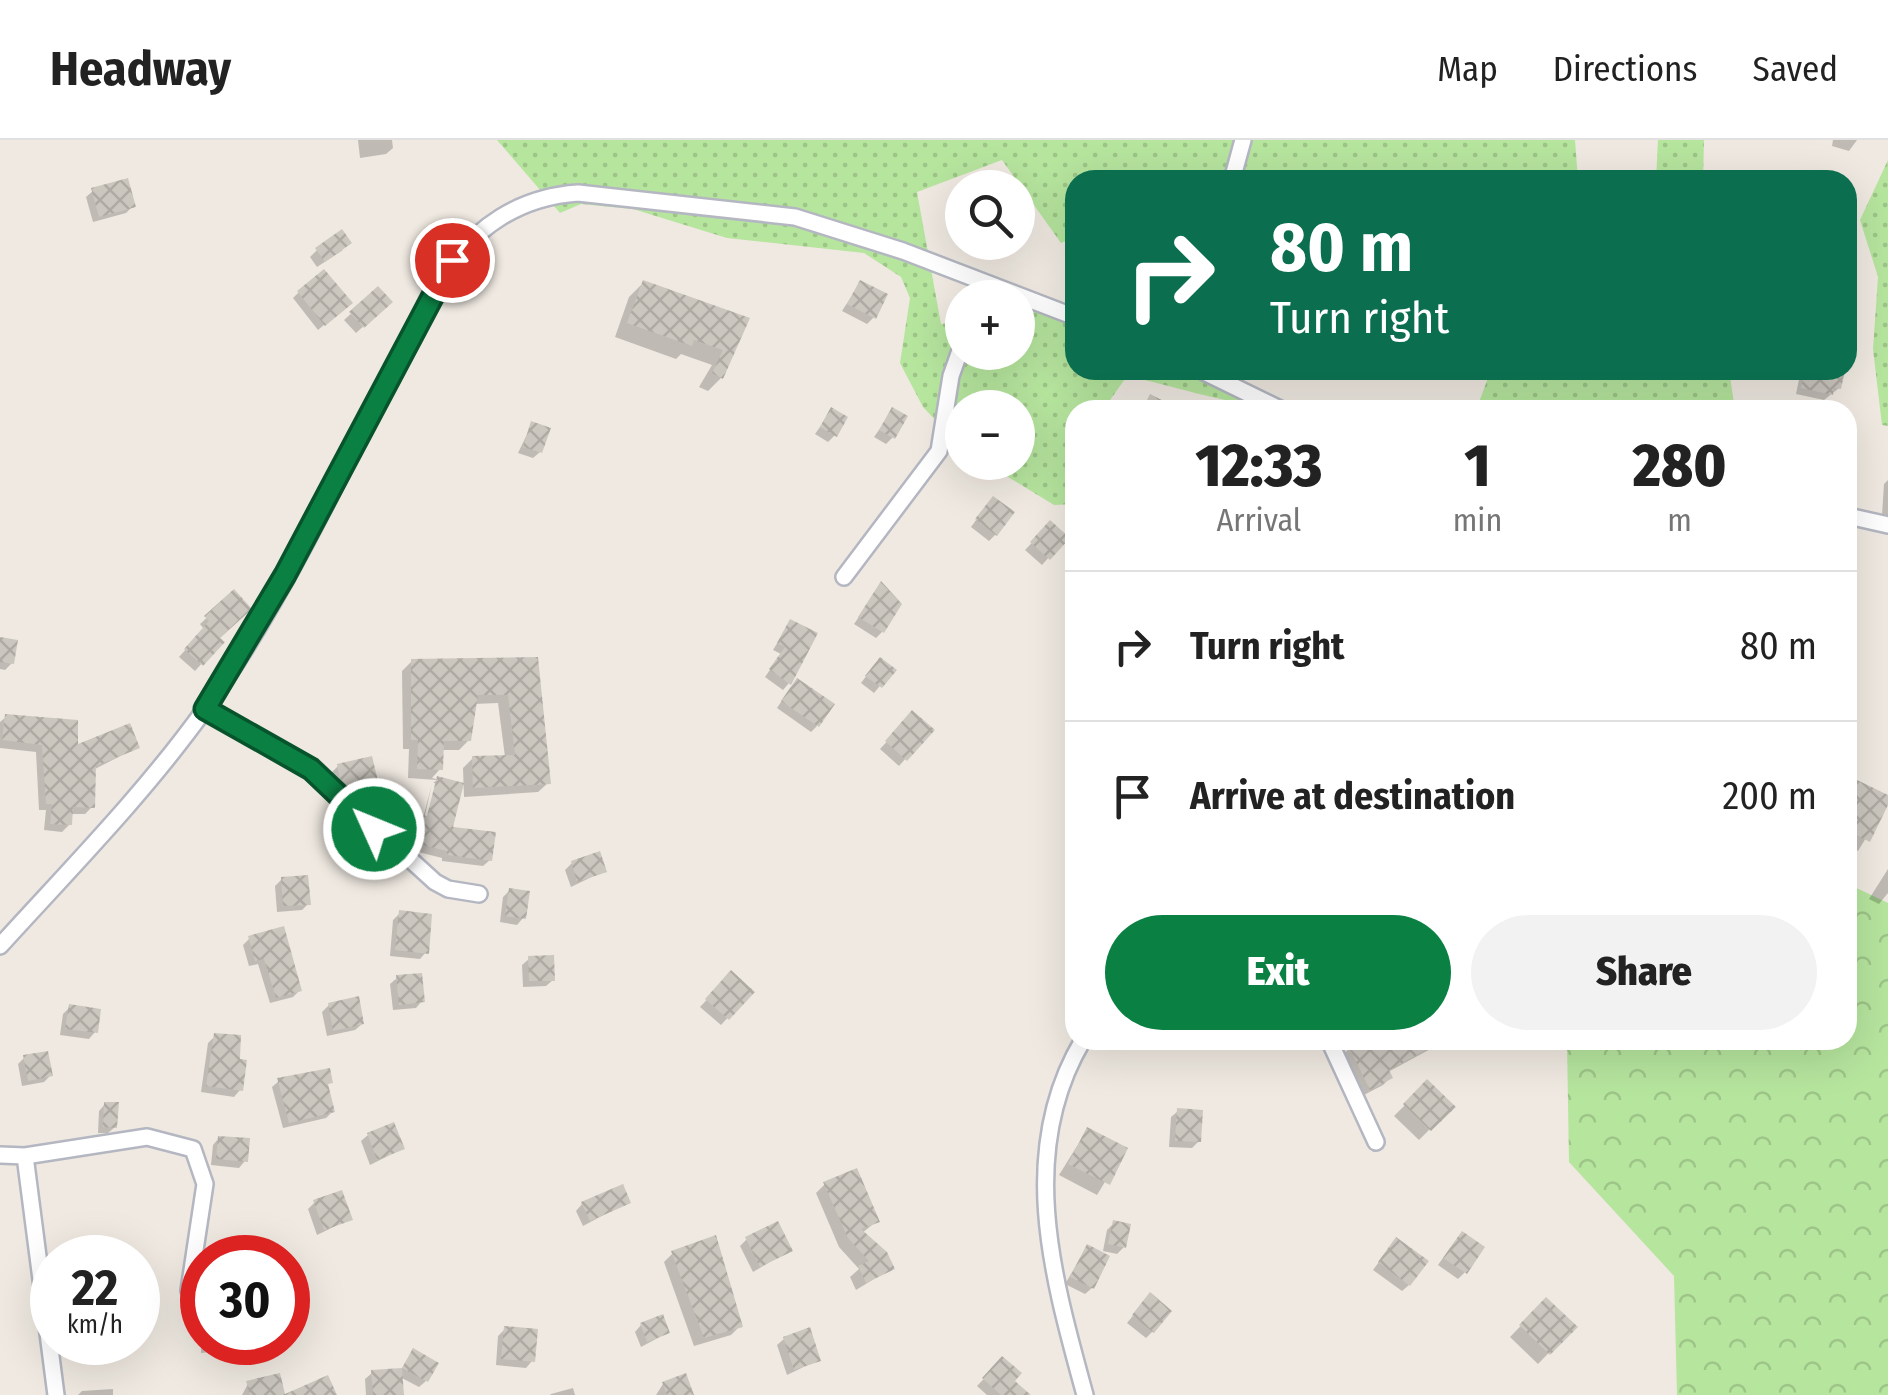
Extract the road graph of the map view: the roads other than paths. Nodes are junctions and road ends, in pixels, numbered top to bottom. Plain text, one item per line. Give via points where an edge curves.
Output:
1 (1243, 140) edge
2 (1235, 170) edge
3 (957, 280) edge
4 (1035, 305) edge
5 (1065, 314) edge
6 (953, 370) edge
7 (1220, 380) edge
8 (1262, 400) edge
9 (1857, 518) edge
10 (1888, 525) edge
11 (844, 577) dead end
12 (205, 709) junction
13 (479, 894) dead end
14 (0, 946) edge
15 (1079, 1050) edge
16 (1334, 1050) edge
17 (1376, 1142) dead end
18 (0, 1155) edge
19 (25, 1156) junction
20 (197, 1235) edge
21 (56, 1395) edge
22 (1085, 1395) edge

1 - 2 street
3 - 12 street via 795,216 578,194 511,208 464,244 441,274 285,575
4 - 5 street
6 - 11 street via 939,451
7 - 8 street
9 - 10 street
12 - 13 street via 311,769 434,882
12 - 14 street
15 - 22 street via 1056,1098 1044,1158 1052,1274
16 - 17 street
18 - 19 street
19 - 20 street via 147,1137 193,1149 205,1184
19 - 21 street

